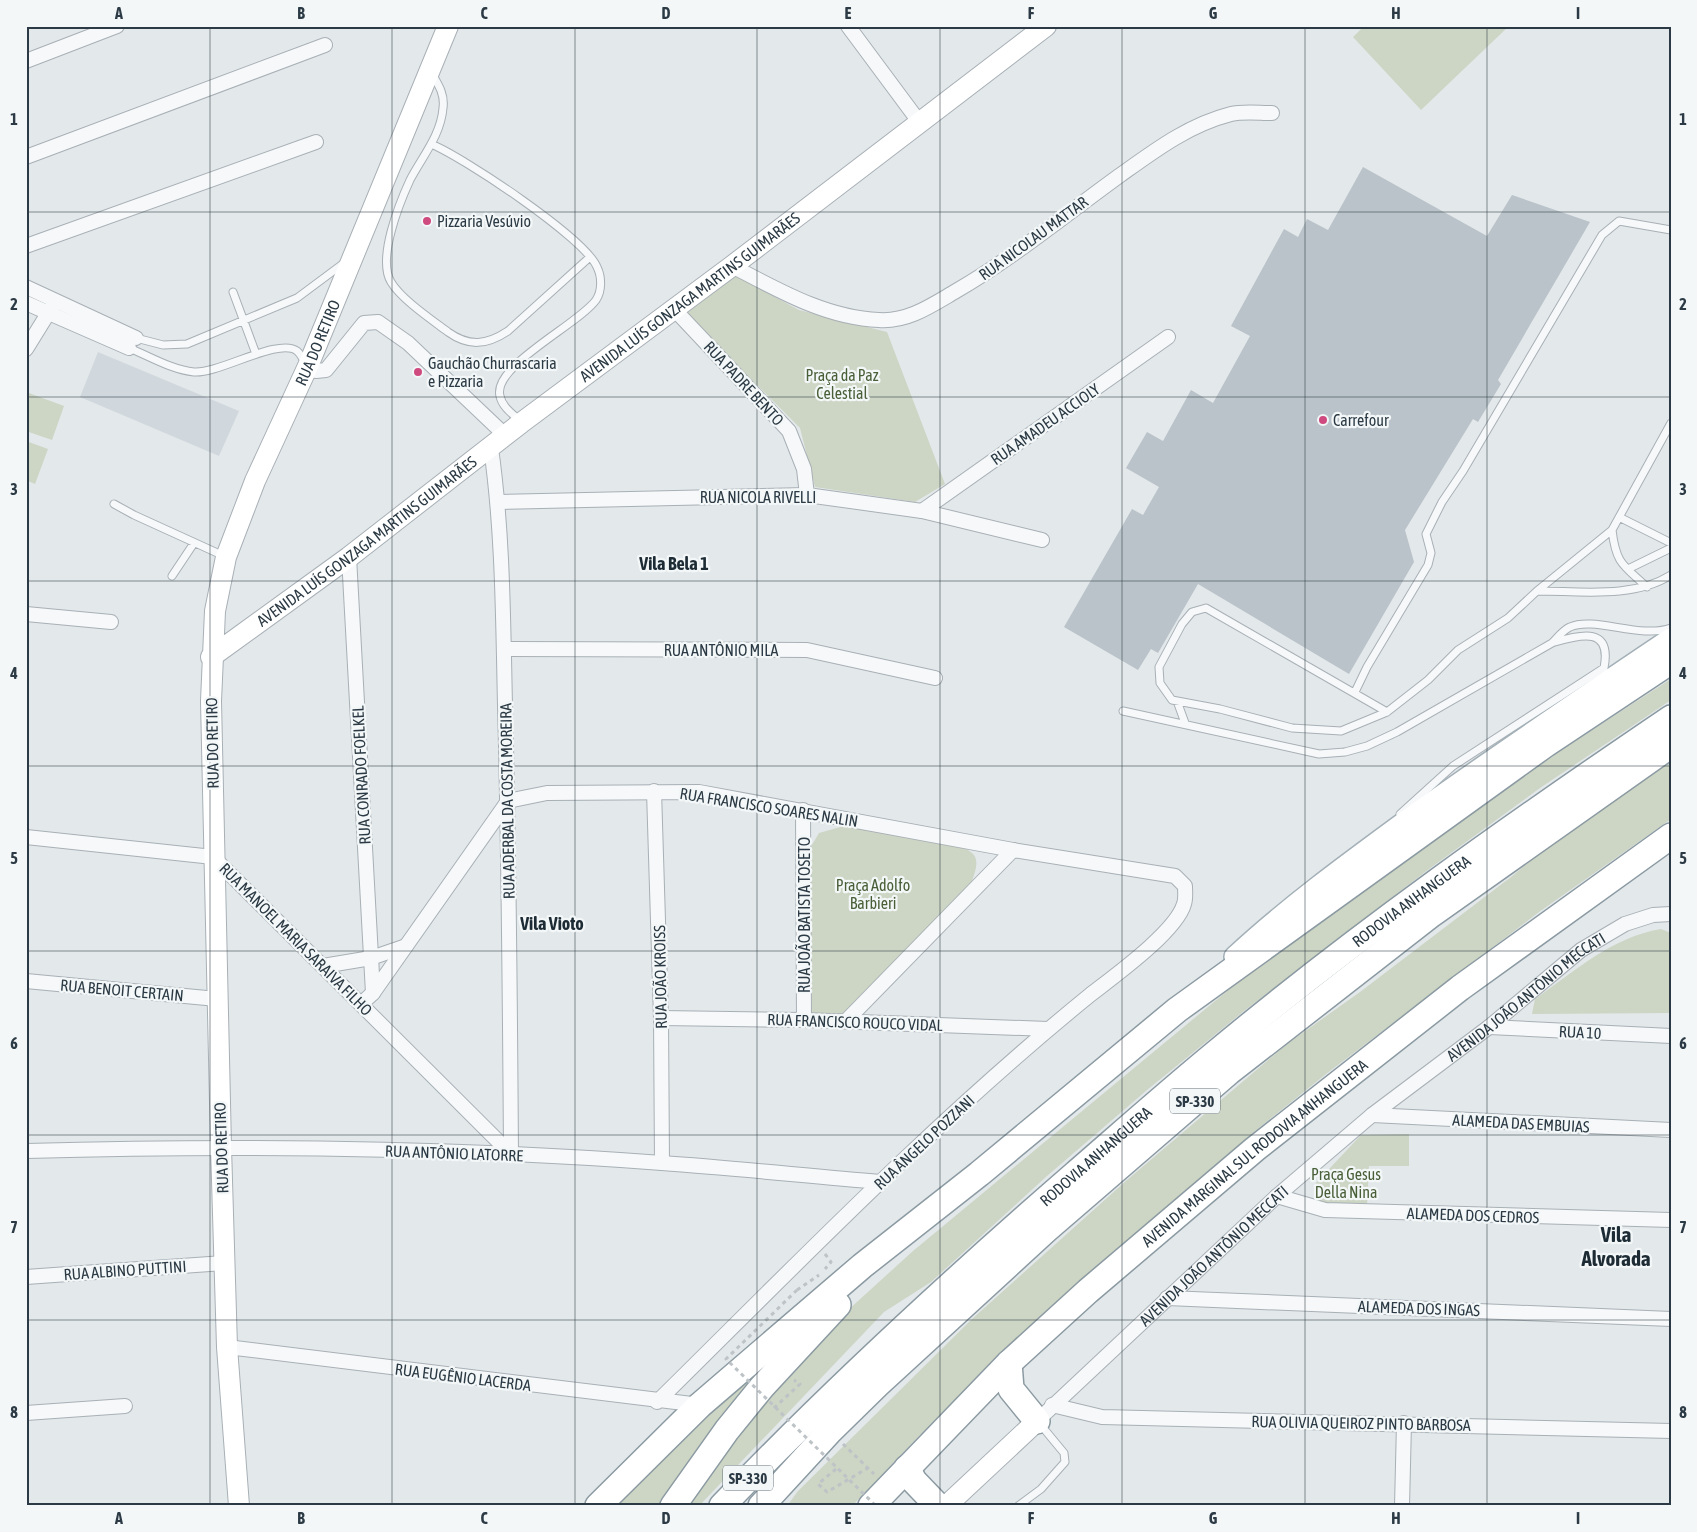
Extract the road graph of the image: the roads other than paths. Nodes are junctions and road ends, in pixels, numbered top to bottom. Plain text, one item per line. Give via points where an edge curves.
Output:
1 (117, 26) edge
2 (448, 26) edge
3 (848, 26) edge
4 (1031, 26) edge
5 (1046, 26) edge
6 (325, 45) dead end
7 (1019, 48) junction
8 (26, 61) edge
9 (430, 70) junction
10 (1272, 113) dead end
11 (920, 123) junction
12 (316, 142) dead end
13 (431, 144) junction
14 (26, 157) edge
15 (1671, 230) edge
16 (26, 246) edge
17 (354, 255) junction
18 (590, 258) junction
19 (732, 266) junction
20 (26, 287) edge
21 (234, 292) dead end
22 (54, 301) junction
23 (26, 303) edge
24 (674, 309) junction
25 (48, 315) junction
26 (245, 321) junction
27 (1168, 337) dead end
28 (132, 343) junction
29 (26, 349) edge
30 (256, 354) junction
31 (308, 366) junction
32 (521, 423) junction
33 (1671, 423) edge
34 (506, 436) junction
35 (491, 448) junction
36 (807, 495) junction
37 (499, 502) junction
38 (114, 504) dead end
39 (922, 511) junction
40 (1619, 517) junction
41 (1612, 530) junction
42 (1042, 540) dead end
43 (194, 543) junction
44 (1671, 543) edge
45 (1671, 548) edge
46 (226, 557) junction
47 (349, 557) junction
48 (1628, 569) junction
49 (1671, 574) edge
50 (172, 576) dead end
51 (1647, 587) junction
52 (1536, 591) junction
53 (26, 614) edge
54 (110, 622) dead end
55 (1671, 628) edge
56 (1671, 639) edge
57 (1552, 643) junction
58 (504, 649) junction
59 (212, 657) junction
60 (1671, 662) edge
61 (935, 678) dead end
62 (1355, 692) junction
63 (1177, 702) junction
64 (1123, 711) dead end
65 (1387, 712) junction
66 (1671, 718) edge
67 (1185, 723) junction
68 (1671, 745) edge
69 (654, 790) junction
70 (508, 800) junction
71 (803, 810) junction
72 (1671, 836) edge
73 (26, 837) edge
74 (1014, 850) junction
75 (1366, 850) junction
76 (213, 857) junction
77 (1185, 886) joint
78 (1671, 914) edge
79 (406, 946) junction
80 (371, 958) junction
81 (323, 966) junction
82 (26, 981) edge
83 (373, 993) junction
84 (217, 999) junction
85 (361, 1004) junction
86 (1177, 1010) junction
87 (661, 1018) junction
88 (804, 1020) junction
89 (846, 1021) junction
90 (1489, 1027) junction
91 (1048, 1029) junction
92 (1671, 1036) edge
93 (1372, 1115) junction
94 (1671, 1130) edge
95 (221, 1147) junction
96 (26, 1151) edge
97 (511, 1154) junction
98 (662, 1163) junction
99 (980, 1174) junction
100 (880, 1182) junction
101 (1277, 1196) junction
102 (1671, 1220) edge
103 (224, 1263) junction
104 (26, 1277) edge
105 (1167, 1298) junction
106 (1671, 1318) edge
107 (227, 1346) junction
108 (1009, 1364) junction
109 (657, 1402) junction
110 (700, 1405) junction
111 (125, 1406) dead end
112 (26, 1413) edge
113 (1044, 1413) junction
114 (1404, 1423) junction
115 (1671, 1431) edge
116 (907, 1468) junction
117 (882, 1496) edge
118 (239, 1506) edge
119 (598, 1506) edge
120 (673, 1506) edge
121 (722, 1506) edge
122 (761, 1506) edge
123 (871, 1506) edge
124 (938, 1506) edge
125 (946, 1506) edge
126 (1018, 1506) edge
127 (1402, 1506) edge

1 - 8 street
2 - 9 main road, RUA DO RETIRO
3 - 11 street
4 - 7 main road
5 - 7 main road, AVENIDA LUÍS GONZAGA MARTINS GUIMARÃES
6 - 14 street
7 - 11 main road, AVENIDA LUÍS GONZAGA MARTINS GUIMARÃES
9 - 13 lane via 443,95 444,108
9 - 17 main road, RUA DO RETIRO
10 - 19 street, RUA NICOLAU MATTAR via 1233,114 1204,123 1169,140 997,267 917,314 882,321 851,317 794,298
11 - 19 main road, AVENIDA LUÍS GONZAGA MARTINS GUIMARÃES
12 - 16 street
13 - 18 lane via 488,177 577,242
13 - 18 lane via 410,182 395,220 385,260 391,282 456,338 473,343 493,341
15 - 62 lane via 1619,221 1602,235 1442,502 1426,534 1431,553 1428,565
17 - 26 lane via 297,298
17 - 31 main road, RUA DO RETIRO
18 - 32 lane via 597,266 601,281 596,300 519,361 502,379 499,394 502,404
19 - 24 main road, AVENIDA LUÍS GONZAGA MARTINS GUIMARÃES
20 - 22 street
21 - 26 lane
22 - 25 street
22 - 28 street
23 - 25 street
24 - 32 main road, AVENIDA LUÍS GONZAGA MARTINS GUIMARÃES
24 - 36 street, RUA PADRE BENTO via 789,431 804,469
25 - 28 street
25 - 29 street
26 - 28 lane via 187,344
26 - 30 lane
27 - 39 street, RUA AMADEU ACCIOLY
28 - 30 lane via 178,368 194,372
30 - 31 lane via 289,348 296,351
31 - 34 street via 316,371 326,370 364,324 378,322 428,360
31 - 46 main road, RUA DO RETIRO via 255,480
32 - 34 main road, AVENIDA LUÍS GONZAGA MARTINS GUIMARÃES
33 - 40 lane
34 - 35 main road, AVENIDA LUÍS GONZAGA MARTINS GUIMARÃES
35 - 37 street, RUA ADERBAL DA COSTA MOREIRA
35 - 47 main road, AVENIDA LUÍS GONZAGA MARTINS GUIMARÃES
36 - 37 street, RUA NICOLA RIVELLI
36 - 39 street, RUA NICOLA RIVELLI
37 - 58 street, RUA ADERBAL DA COSTA MOREIRA
38 - 43 lane
39 - 42 street, RUA NICOLA RIVELLI
40 - 41 lane
40 - 44 lane
41 - 48 lane via 1620,562
41 - 52 lane
43 - 46 lane
43 - 50 lane
45 - 48 lane
46 - 59 main road, RUA DO RETIRO via 215,611
47 - 59 main road, AVENIDA LUÍS GONZAGA MARTINS GUIMARÃES
47 - 80 street, RUA CONRADO FOELKEL
48 - 51 lane
49 - 51 lane
51 - 52 lane
52 - 65 lane via 1508,618 1458,650 1428,680
53 - 54 street
55 - 57 lane via 1635,631 1584,625 1569,627
56 - 75 main road
57 - 67 lane via 1397,732 1345,752 1319,754
57 - 75 lane via 1586,635 1597,637 1604,646 1604,668 1453,766 1410,804
58 - 61 street, RUA ANTÔNIO MILA via 807,650
58 - 70 street, RUA ADERBAL DA COSTA MOREIRA
59 - 76 main road, RUA DO RETIRO
60 - 86 highway via 1546,744
62 - 63 lane via 1206,608 1192,612 1182,624 1159,667 1160,683
62 - 65 lane
63 - 65 lane via 1220,709 1292,728 1324,730 1341,730
63 - 67 lane
64 - 67 lane
66 - 121 highway, RODOVIA ANHANGUERA / SP-330 via 1468,859 1211,1057 959,1274 829,1397
68 - 122 highway, RODOVIA ANHANGUERA / SP-330 via 1432,914 1229,1072 1046,1230 830,1431
69 - 70 street, RUA FRANCISCO SOARES NALIN via 547,793
69 - 71 street, RUA FRANCISCO SOARES NALIN via 699,792
69 - 87 street, RUA JOÃO KROISS
70 - 79 street
70 - 97 street, RUA ADERBAL DA COSTA MOREIRA
71 - 74 street, RUA FRANCISCO SOARES NALIN
71 - 88 street, RUA JOÃO BATISTA TOSETO
72 - 108 highway, AVENIDA MARGINAL SUL RODOVIA ANHANGUERA via 1460,988 1255,1149 1088,1291
73 - 76 street, RUA MANOEL MARIA SARAIVA FILHO
74 - 77 street, RUA FRANCISCO SOARES NALIN via 1174,876
74 - 89 street
75 - 86 main road via 1278,917
76 - 81 street, RUA MANOEL MARIA SARAIVA FILHO
76 - 84 main road, RUA DO RETIRO
77 - 91 street, RUA ÂNGELO POZZANI via 1184,904 1177,918 1145,950
78 - 90 street, AVENIDA JOÃO ANTÔNIO MECCATI via 1653,915 1625,924 1581,950
79 - 80 street
79 - 83 street
80 - 81 street
80 - 83 street, RUA CONRADO FOELKEL
81 - 85 street, RUA MANOEL MARIA SARAIVA FILHO
82 - 84 street, RUA BENOIT CERTAIN
83 - 85 street
84 - 95 main road, RUA DO RETIRO
85 - 97 street, RUA MANOEL MARIA SARAIVA FILHO
86 - 99 highway
87 - 88 street, RUA FRANCISCO ROUCO VIDAL
87 - 98 street, RUA JOÃO KROISS
88 - 89 street, RUA FRANCISCO ROUCO VIDAL
89 - 91 street, RUA FRANCISCO ROUCO VIDAL
90 - 92 street, RUA 10
90 - 93 street, AVENIDA JOÃO ANTÔNIO MECCATI
91 - 100 street, RUA ÂNGELO POZZANI
93 - 94 street, ALAMEDA DAS EMBUIAS
93 - 101 street, AVENIDA JOÃO ANTÔNIO MECCATI
95 - 96 street, RUA ANTÔNIO LATORRE
95 - 97 street, RUA ANTÔNIO LATORRE
95 - 103 main road, RUA DO RETIRO
97 - 98 street, RUA ANTÔNIO LATORRE
98 - 100 street, RUA ANTÔNIO LATORRE
99 - 110 highway via 862,1266
99 - 120 highway via 846,1296 781,1366 727,1430
100 - 109 street, RUA ÂNGELO POZZANI
101 - 102 street, ALAMEDA DOS CEDROS via 1325,1210
101 - 105 street, AVENIDA JOÃO ANTÔNIO MECCATI
103 - 104 street, RUA ALBINO PUTTINI
103 - 107 main road, RUA DO RETIRO
105 - 106 street, ALAMEDA DOS INGAS
105 - 113 street, AVENIDA JOÃO ANTÔNIO MECCATI
107 - 109 street, RUA EUGÊNIO LACERDA
107 - 118 main road, RUA DO RETIRO
108 - 113 highway via 1011,1389
108 - 116 highway, AVENIDA MARGINAL SUL RODOVIA ANHANGUERA
109 - 110 street, RUA EUGÊNIO LACERDA
110 - 119 highway
111 - 112 street
113 - 114 street, RUA OLIVIA QUEIROZ PINTO BARBOSA
113 - 125 main road, AVENIDA JOÃO ANTÔNIO MECCATI
113 - 126 lane via 1064,1453 1065,1462 1041,1489
114 - 115 street, RUA OLIVIA QUEIROZ PINTO BARBOSA
114 - 127 street
116 - 117 highway, AVENIDA MARGINAL SUL RODOVIA ANHANGUERA
116 - 124 highway via 914,1481
117 - 123 highway, AVENIDA MARGINAL SUL RODOVIA ANHANGUERA

